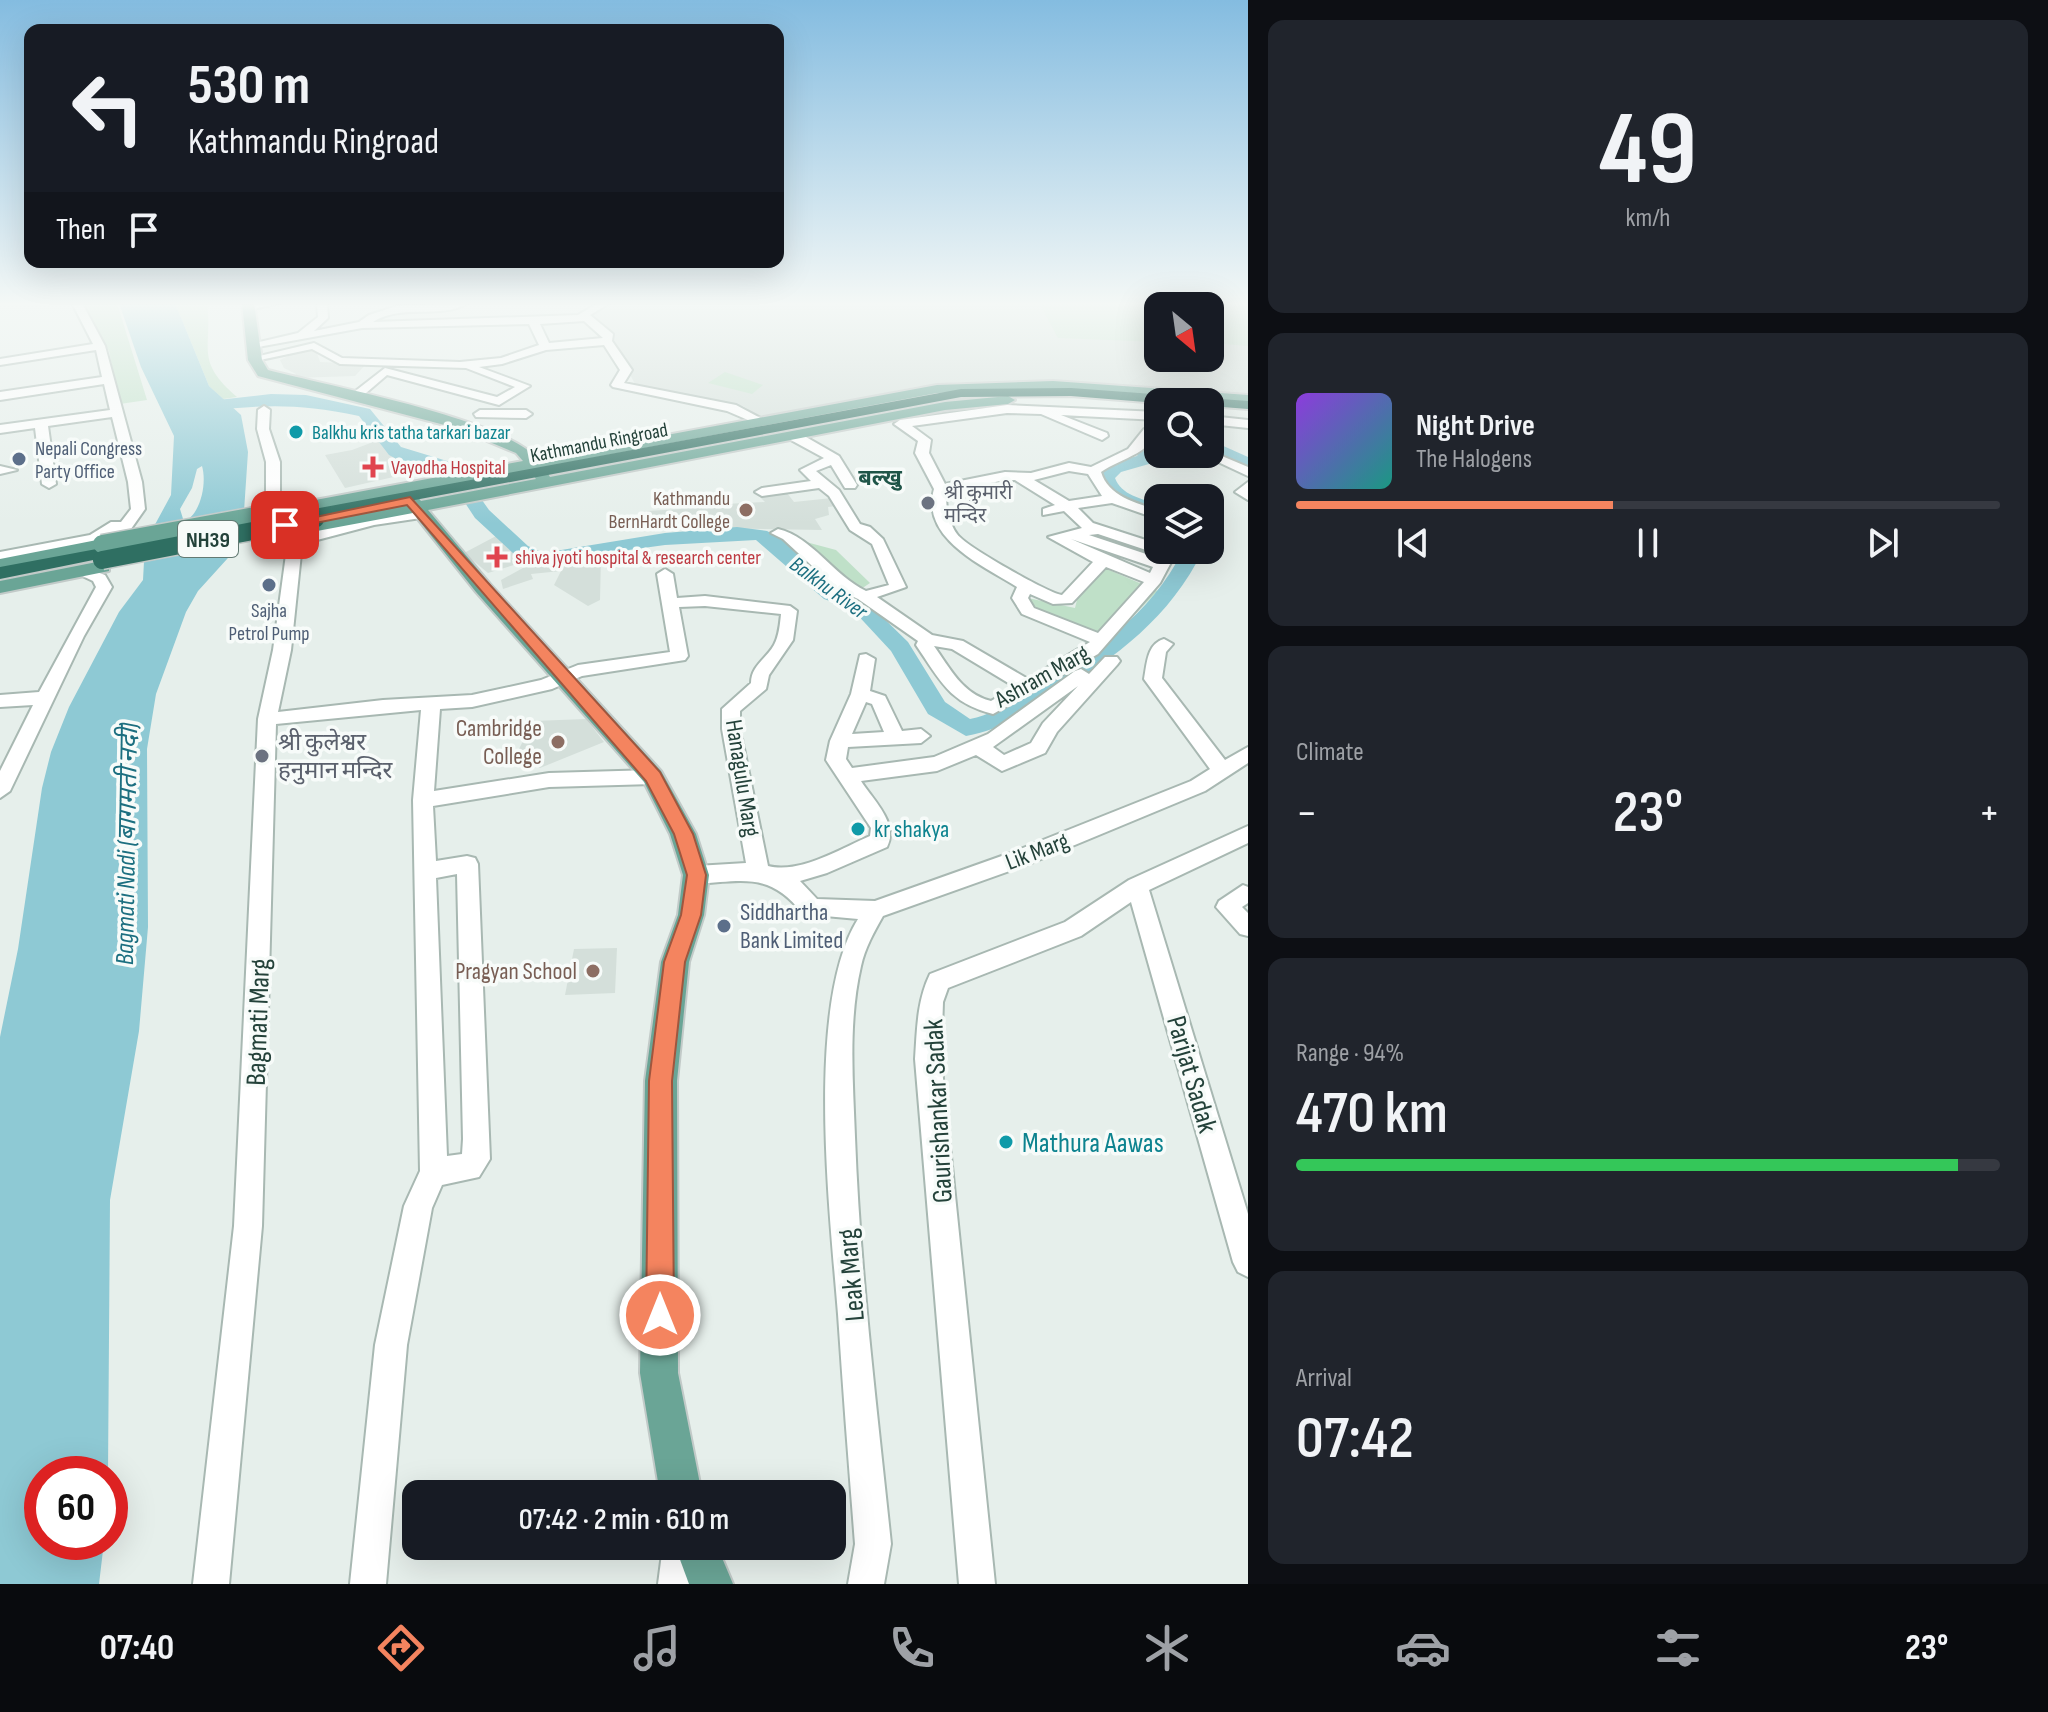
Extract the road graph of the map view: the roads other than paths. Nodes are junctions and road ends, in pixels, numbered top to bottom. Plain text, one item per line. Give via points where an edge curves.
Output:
1 (107, 377) edge
2 (274, 377) edge
3 (378, 377) edge
4 (407, 377) edge
5 (496, 377) edge
6 (622, 377) edge
7 (108, 380) junction
8 (0, 396) edge
9 (355, 396) junction
10 (1144, 397) edge
11 (499, 401) junction
12 (1144, 401) edge
13 (1224, 405) edge
14 (1248, 405) edge
15 (1144, 406) edge
16 (1036, 409) junction
17 (1224, 409) edge
18 (264, 410) dead end
19 (117, 413) junction
20 (480, 414) junction
21 (526, 414) dead end
22 (892, 414) junction
23 (1144, 415) edge
24 (1248, 415) edge
25 (1224, 421) edge
26 (762, 422) junction
27 (41, 424) junction
28 (1248, 424) edge
29 (461, 425) junction
30 (0, 429) edge
31 (794, 436) junction
32 (1102, 436) dead end
33 (1144, 442) edge
34 (834, 459) junction
35 (1224, 461) edge
36 (1094, 471) junction
37 (1248, 472) edge
38 (540, 473) junction
39 (1017, 476) junction
40 (512, 479) joint
41 (822, 483) junction
42 (49, 484) dead end
43 (850, 485) dead end
44 (1248, 486) edge
45 (941, 489) junction
46 (762, 492) dead end
47 (422, 496) junction
48 (1248, 496) edge
49 (1115, 498) junction
50 (134, 499) junction
51 (1067, 506) junction
52 (1144, 509) edge
53 (1048, 512) dead end
54 (1101, 529) junction
55 (121, 533) dead end
56 (778, 533) dead end
57 (1071, 535) junction
58 (295, 541) junction
59 (1144, 545) edge
60 (1144, 549) edge
61 (0, 557) edge
62 (102, 561) junction
63 (1103, 561) junction
64 (1160, 564) edge
65 (0, 565) edge
66 (0, 573) edge
67 (665, 574) dead end
68 (0, 579) edge
69 (1154, 580) junction
70 (1026, 586) junction
71 (0, 587) edge
72 (864, 596) junction
73 (670, 603) junction
74 (927, 639) junction
75 (1101, 640) junction
76 (1164, 644) dead end
77 (866, 659) dead end
78 (1111, 661) dead end
79 (565, 677) junction
80 (1080, 681) junction
81 (1028, 687) junction
82 (860, 694) junction
83 (47, 698) junction
84 (0, 701) edge
85 (431, 702) junction
86 (1039, 707) junction
87 (267, 719) junction
88 (1058, 719) junction
89 (921, 736) dead end
90 (896, 737) junction
91 (839, 741) junction
92 (978, 746) junction
93 (1248, 754) edge
94 (1222, 770) junction
95 (844, 776) junction
96 (653, 777) junction
97 (0, 791) edge
98 (423, 800) junction
99 (1248, 834) edge
100 (424, 872) junction
101 (758, 873) junction
102 (696, 875) junction
103 (781, 877) junction
104 (1137, 886) junction
105 (1243, 894) dead end
106 (875, 910) junction
107 (1248, 927) edge
108 (434, 1172) junction
109 (1248, 1262) edge
110 (678, 1480) edge
111 (679, 1560) edge
112 (702, 1560) edge
113 (211, 1584) edge
114 (368, 1584) edge
115 (676, 1584) edge
116 (711, 1584) edge
117 (866, 1584) edge
118 (977, 1584) edge

1 - 7 street
2 - 9 main road
3 - 9 street
4 - 11 street
5 - 11 street via 524,386
6 - 26 street via 617,385 651,396 734,408
7 - 8 street
7 - 19 street
9 - 29 main road
10 - 22 highway, Kathmandu Ringroad via 998,391
11 - 20 street
12 - 22 highway, Kathmandu Ringroad via 1018,394 959,398
13 - 14 highway, Kathmandu Ringroad
14 - 26 main road via 1075,386 973,385
15 - 22 main road via 1009,400
16 - 22 street
16 - 23 street
16 - 32 street
17 - 24 main road
18 - 58 street via 273,497 257,509 267,537 277,544
19 - 27 street
19 - 50 street via 135,482
20 - 21 street
20 - 29 street
22 - 31 main road
22 - 38 highway, Kathmandu Ringroad
22 - 45 street via 923,436 922,453
25 - 28 street
26 - 38 main road
27 - 30 street
27 - 42 street
29 - 38 main road via 522,450
31 - 34 street
31 - 38 main road
33 - 36 street
34 - 41 street via 807,470
34 - 43 street
35 - 37 street
36 - 39 street via 1069,467
36 - 49 street via 1101,487
38 - 40 highway, Kathmandu Ringroad
39 - 45 street
39 - 51 street
40 - 47 main road
41 - 46 street
41 - 72 street via 855,527 879,541 898,587
44 - 48 street via 1242,492
45 - 70 street via 938,500 951,538
47 - 58 street via 374,521
47 - 62 main road
47 - 79 main road
49 - 51 street
49 - 52 street
50 - 55 street via 138,509
50 - 61 street via 120,522 103,536
51 - 53 street
51 - 54 street via 1088,526
54 - 57 street
54 - 59 street
56 - 72 street via 843,586
57 - 60 street
57 - 63 street via 1055,537
58 - 87 street, Bagmati Marg via 282,650
62 - 65 main road
62 - 66 highway
62 - 68 highway
62 - 71 main road via 80,571
62 - 83 street
63 - 69 street
63 - 70 street via 1066,600
64 - 69 street
67 - 73 street
69 - 75 street
70 - 75 street, Ashram Marg via 1020,598 1028,611
72 - 74 street
73 - 79 street via 679,656
73 - 101 street, Hanagulu Marg via 705,601 789,611 779,655 760,674 760,685 731,709
74 - 81 street via 957,645
74 - 81 street, Ashram Marg via 925,645 947,683 970,703 993,708
75 - 81 street, Ashram Marg
76 - 94 street via 1153,679
77 - 82 street
78 - 80 street
79 - 85 street via 472,701
79 - 96 main road
80 - 86 street
80 - 88 street
82 - 90 street via 879,700
82 - 91 street
83 - 84 street
83 - 97 street
85 - 87 street
85 - 98 street
86 - 88 street
86 - 92 street
87 - 113 street, Bagmati Marg via 248,1226
88 - 92 street via 1038,748 1009,763 996,762
89 - 90 street
90 - 91 street
91 - 95 street via 836,760
92 - 95 street via 937,764
93 - 94 street, Lik Marg
94 - 106 street, Lik Marg via 1198,786 1021,858
95 - 103 street via 881,827 880,841
96 - 98 street via 549,780
96 - 102 main road via 683,834
98 - 100 street
99 - 104 street, Gaurishankar Sadak
100 - 108 street
100 - 108 street via 467,864 477,1139 476,1159 469,1167
101 - 102 street
101 - 103 street
102 - 110 main road via 691,915 675,962 661,1081 659,1373
103 - 106 street via 796,886 811,908
104 - 109 street, Parijat Sadak
104 - 118 street, Gaurishankar Sadak via 1073,929 938,981 931,1002 928,1059
105 - 107 street via 1227,907
106 - 117 street, Leak Marg via 849,965 841,1018 843,1202 873,1544
108 - 114 street via 418,1206 391,1345
111 - 115 street
112 - 116 main road

